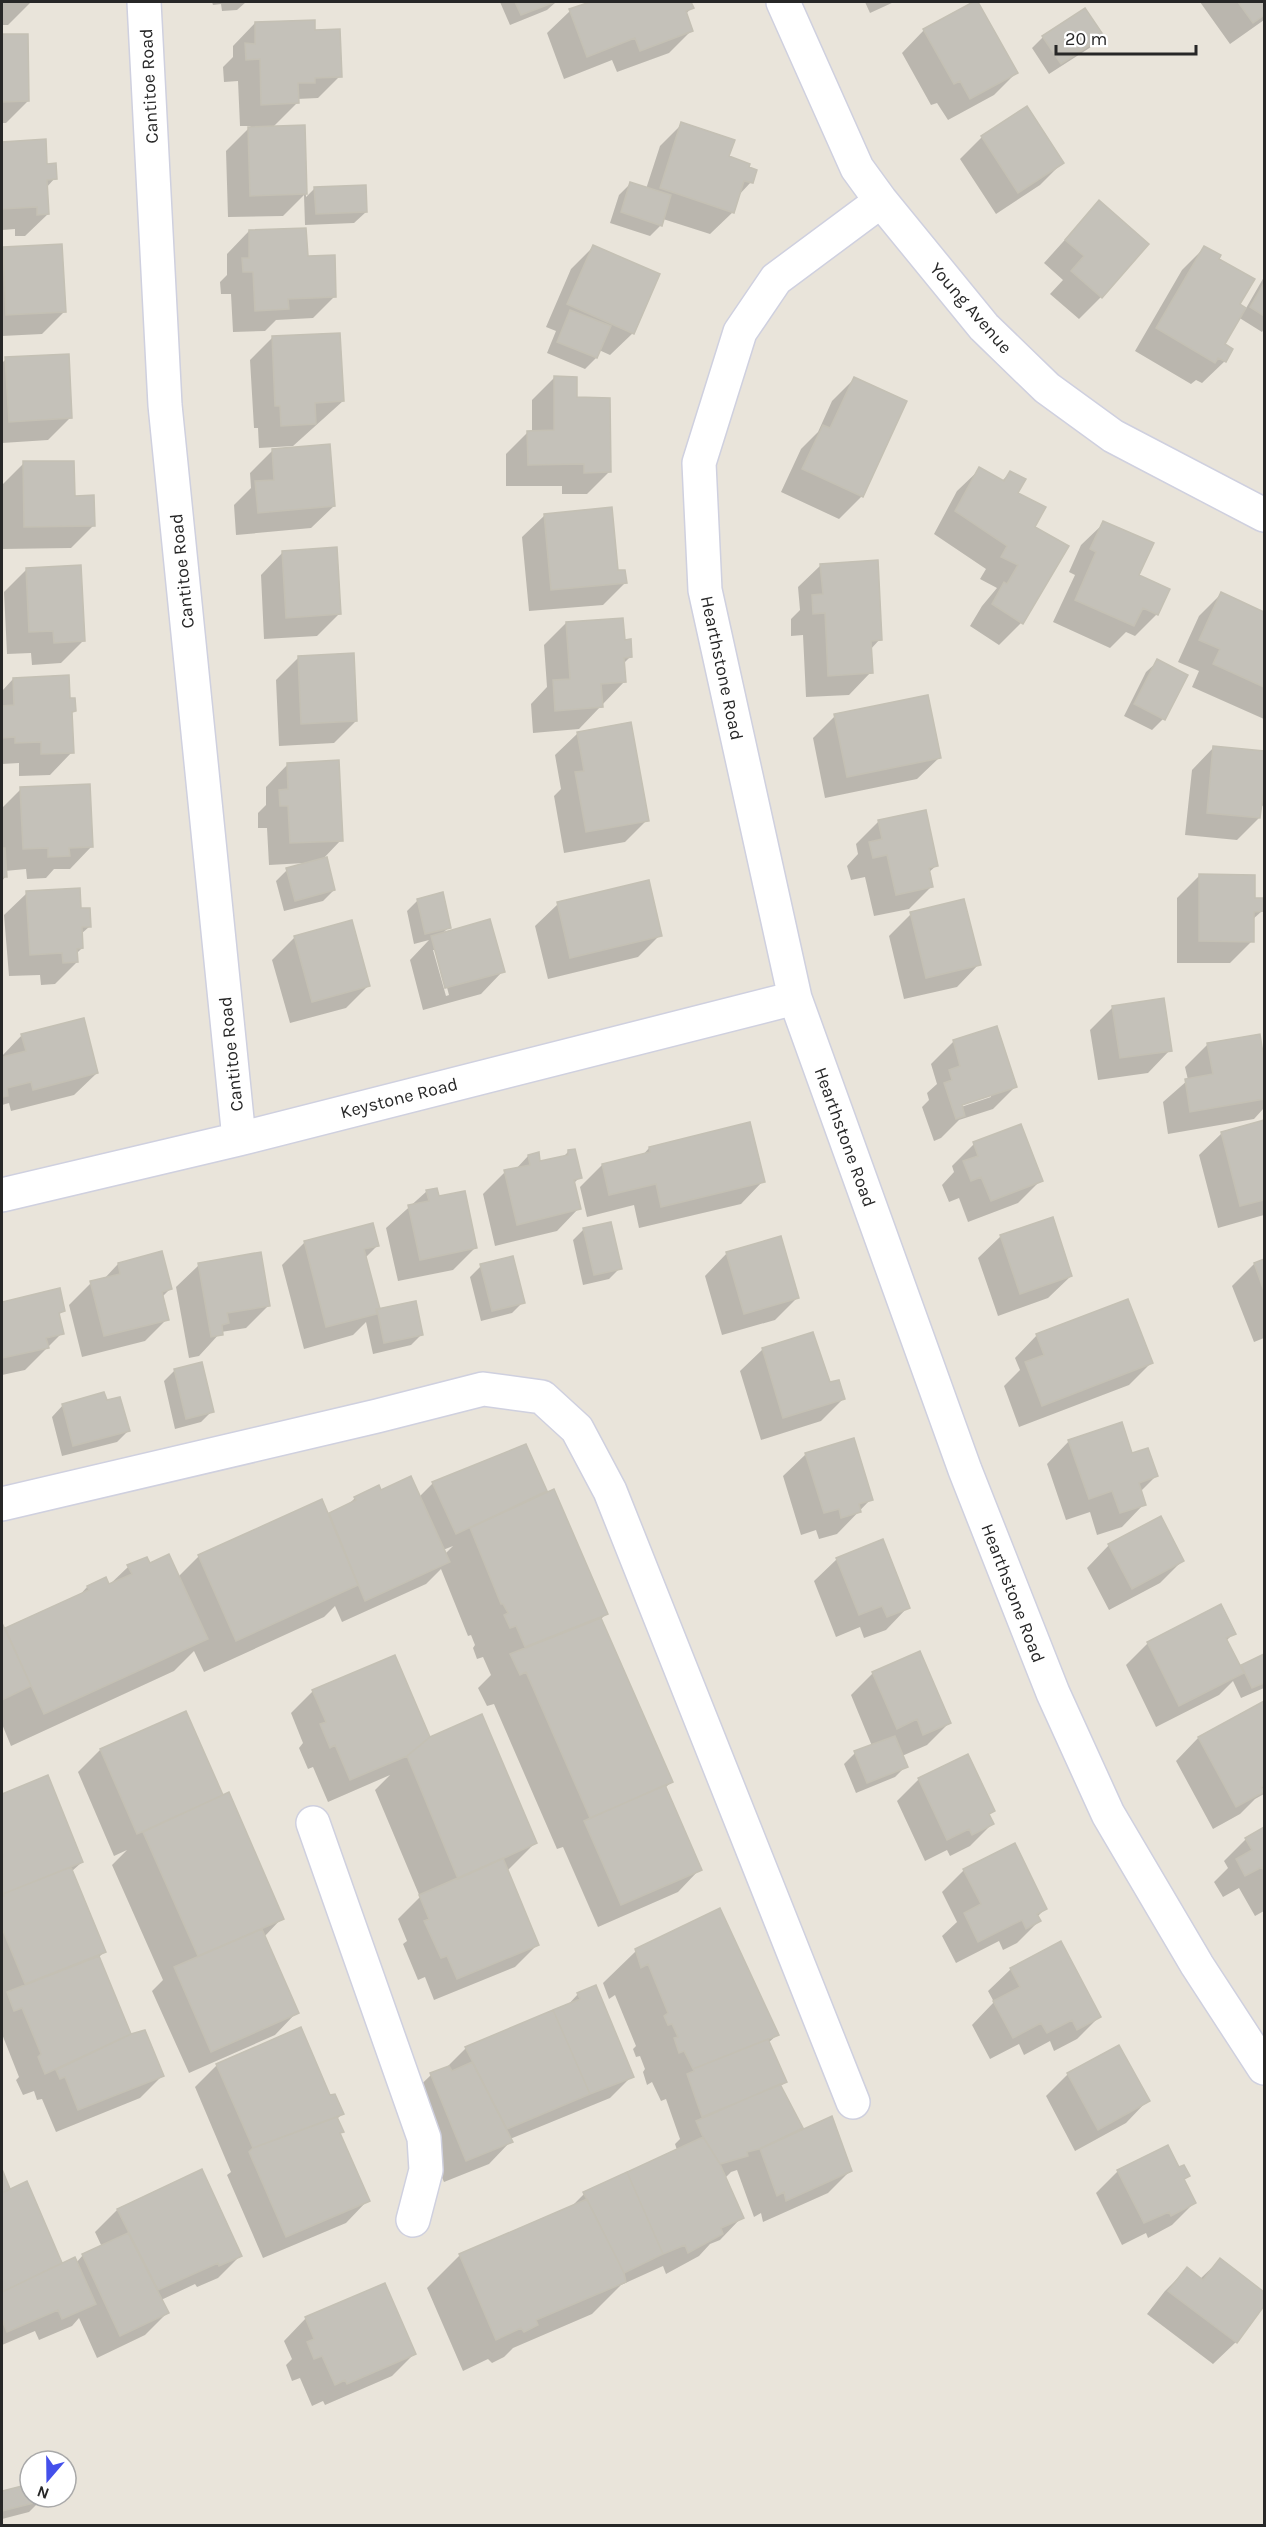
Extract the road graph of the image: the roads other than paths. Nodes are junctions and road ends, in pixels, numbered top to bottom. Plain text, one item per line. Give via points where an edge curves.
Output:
1 (144, 2) edge
2 (783, 2) edge
3 (881, 201) junction
4 (1264, 514) edge
5 (795, 998) junction
6 (240, 1138) junction
7 (2, 1195) edge
8 (2, 1504) edge
9 (313, 1823) dead end
10 (1264, 2068) edge
11 (853, 2102) dead end
12 (413, 2220) dead end

1 - 6 street, Cantitoe Road via 165,405
2 - 3 street, Young Avenue via 857,168
3 - 4 street, Young Avenue via 984,327 1047,388 1113,436
3 - 5 street, Hearthstone Road via 776,279 740,332 699,463 705,590
5 - 6 street, Keystone Road
5 - 10 street, Hearthstone Road via 965,1470 1053,1693 1108,1814 1197,1965
6 - 7 street, Keystone Road
8 - 11 street via 483,1389 542,1397 577,1429 610,1491
9 - 12 street via 424,2138 426,2170

